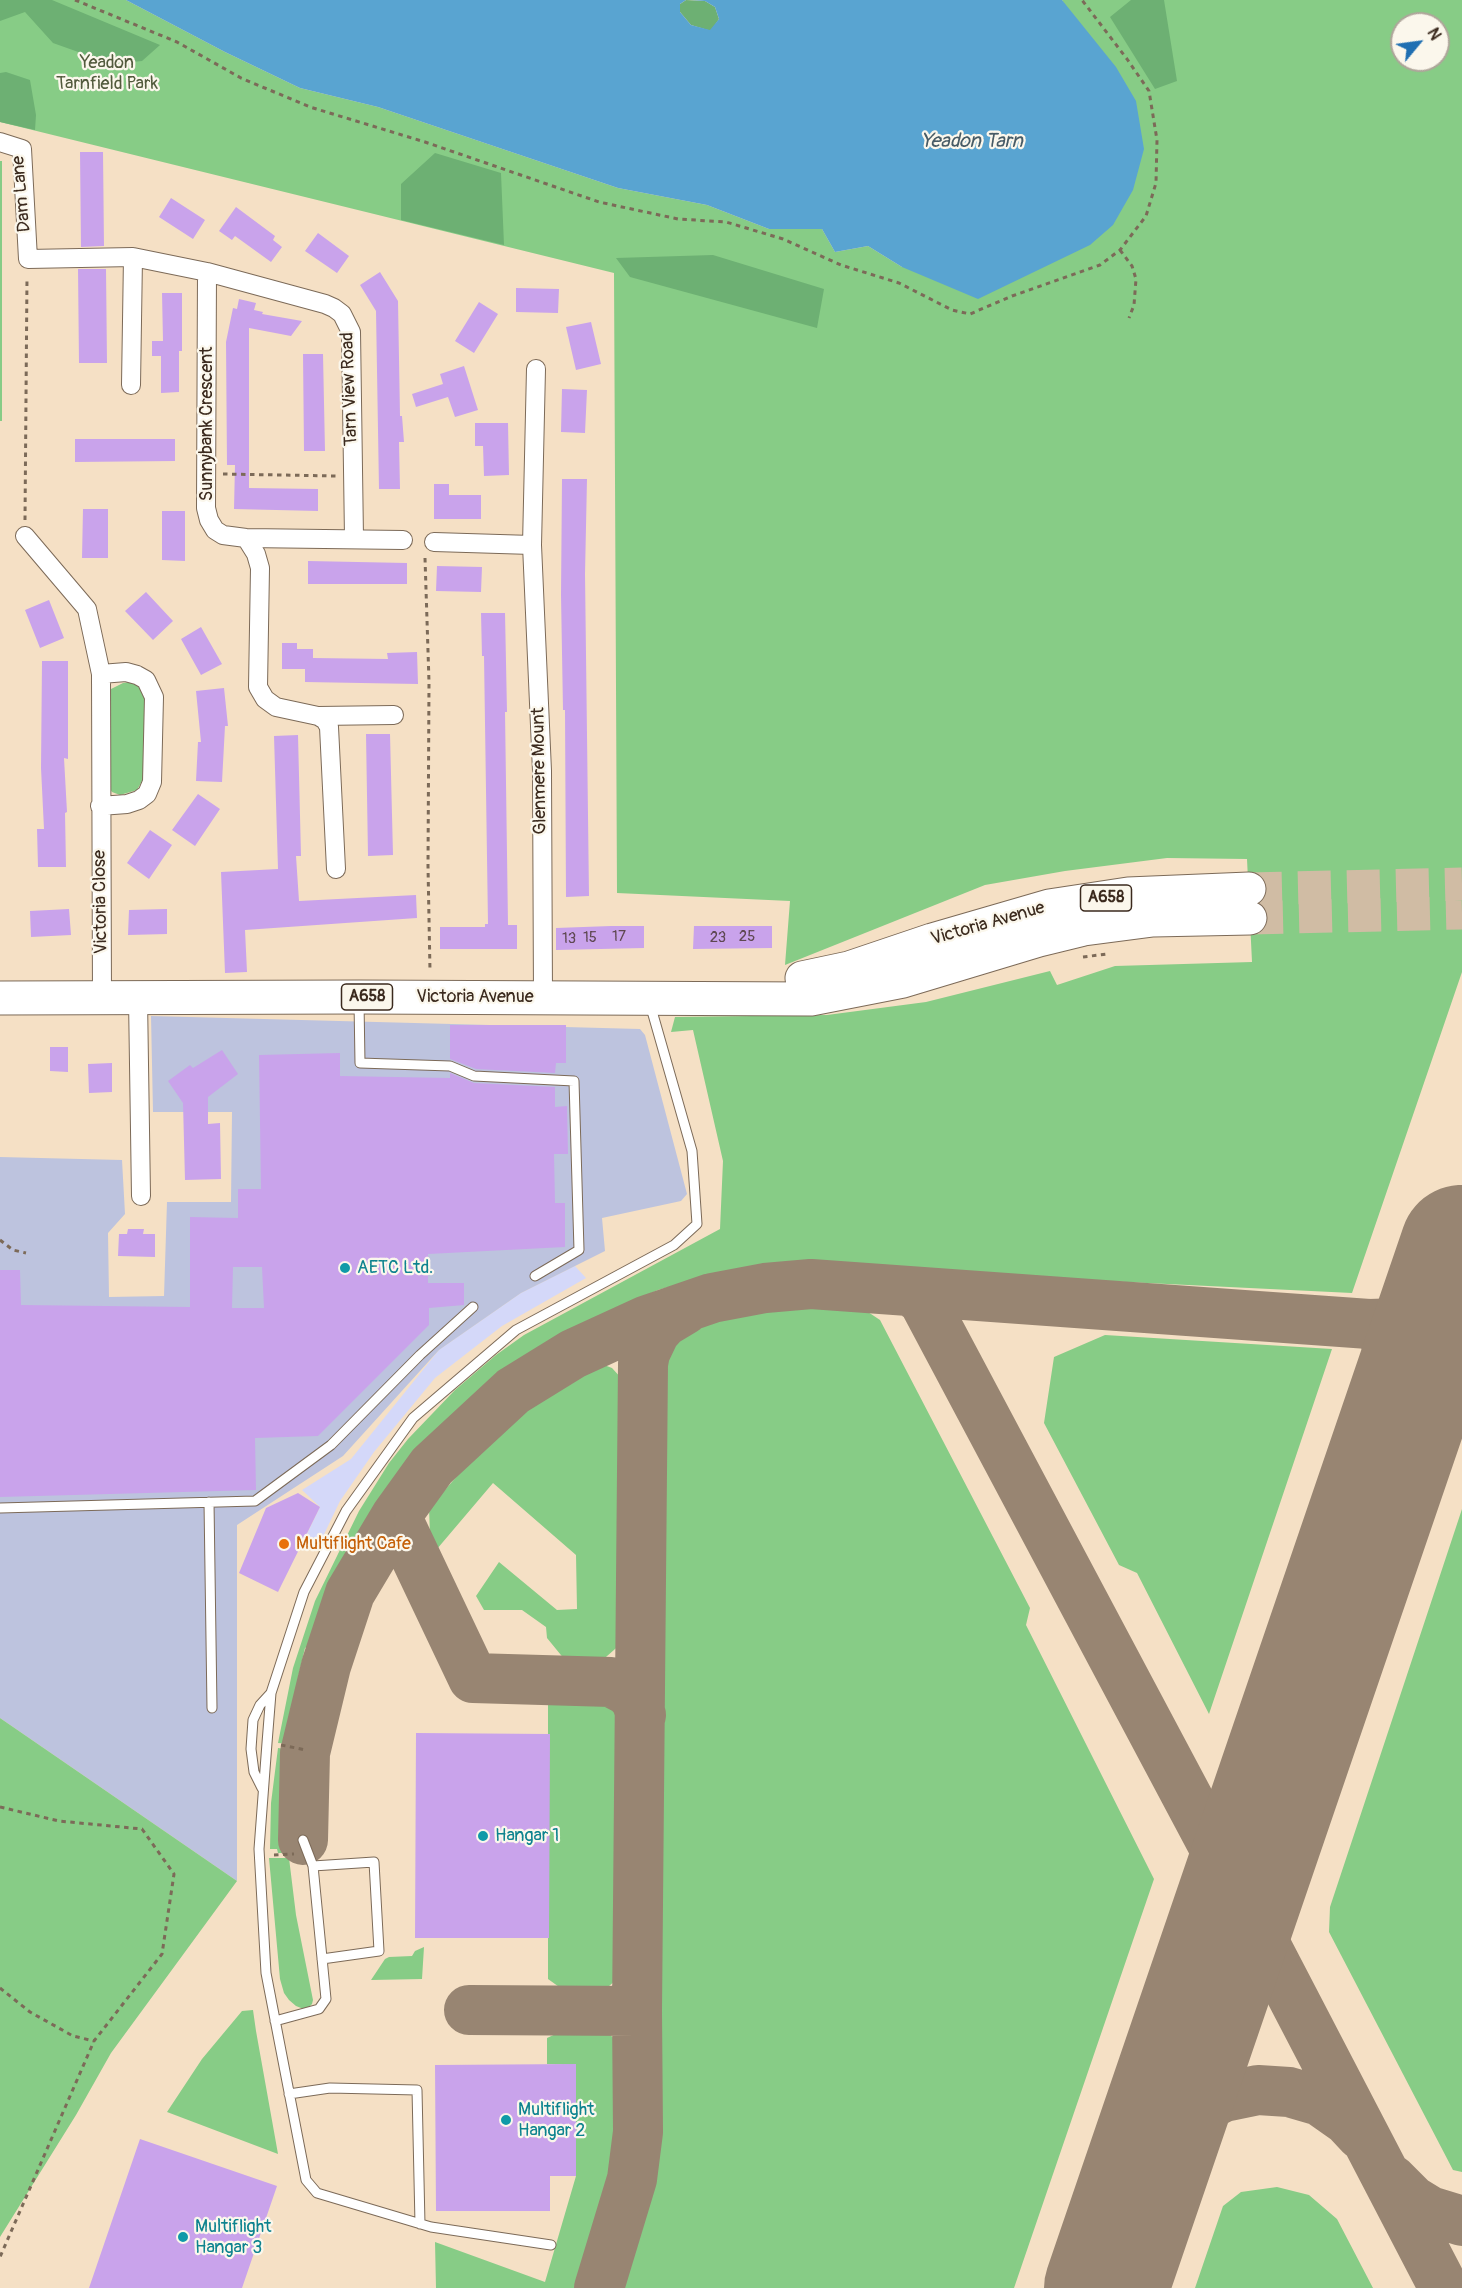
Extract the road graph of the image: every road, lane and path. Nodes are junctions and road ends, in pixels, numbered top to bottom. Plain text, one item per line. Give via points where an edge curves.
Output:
1 (75, 0) edge
2 (1082, 0) edge
3 (0, 142) edge
4 (1120, 250) junction
5 (134, 257) junction
6 (28, 259) junction
7 (207, 272) junction
8 (1129, 318) dead end
9 (536, 369) dead end
10 (131, 385) dead end
11 (206, 473) junction
12 (353, 476) junction
13 (25, 536) joint
14 (246, 538) junction
15 (354, 538) junction
16 (402, 540) dead end
17 (532, 545) junction
18 (430, 547) joint
19 (101, 674) junction
20 (394, 715) dead end
21 (318, 716) junction
22 (100, 806) junction
23 (336, 869) dead end
24 (1250, 903) tunnel mouth
25 (1109, 954) dead end
26 (1076, 958) dead end
27 (359, 996) junction
28 (430, 997) junction
29 (543, 997) junction
30 (0, 998) edge
31 (138, 998) junction
32 (102, 999) junction
33 (649, 999) junction
34 (141, 1196) dead end
35 (0, 1240) edge
36 (26, 1253) dead end
37 (535, 1276) dead end
38 (473, 1306) dead end
39 (209, 1502) junction
40 (0, 1508) edge
41 (271, 1693) junction
42 (212, 1708) dead end
43 (267, 1743) junction
44 (306, 1750) dead end
45 (263, 1790) junction
46 (0, 1808) edge
47 (303, 1840) dead end
48 (259, 1854) junction
49 (308, 1854) junction
50 (313, 1866) junction
51 (322, 1959) junction
52 (0, 1988) edge
53 (275, 2021) junction
54 (94, 2041) junction
55 (289, 2094) junction
56 (420, 2224) junction
57 (551, 2245) dead end
58 (0, 2257) edge

1 - 4 path via 177,42 241,78 310,107 599,202 678,219 726,222 783,239 841,265 899,283 952,310 970,314 1100,265
2 - 4 path via 1149,92 1157,140 1156,183 1146,216
3 - 6 street, Dam Lane via 22,149
4 - 8 path via 1136,279
5 - 6 street, Tarn View Road
5 - 7 street, Tarn View Road
5 - 10 street
6 - 13 path
7 - 11 street, Sunnybank Crescent
7 - 12 street, Tarn View Road via 326,304 347,322 351,333
9 - 17 street, Glenmere Mount
11 - 12 path
11 - 14 street, Sunnybank Crescent via 206,508 215,530
12 - 15 street, Tarn View Road
13 - 19 street, Victoria Close via 87,609
14 - 15 street, Sunnybank Crescent
14 - 21 street via 260,568 258,687 276,707
15 - 16 street, Sunnybank Crescent
17 - 18 street
17 - 29 street, Glenmere Mount via 542,771
18 - 28 path
19 - 22 street, Victoria Close
19 - 22 street via 137,675 146,680 154,697 152,782 147,794 128,804
20 - 21 street
21 - 23 street via 329,727
22 - 32 street, Victoria Close
24 - 33 highway, Victoria Avenue / A658 via 1084,929 903,981 811,999
25 - 26 path
27 - 28 highway, Victoria Avenue / A658
27 - 31 highway, Victoria Avenue / A658
27 - 37 lane via 360,1063 450,1066 474,1076 574,1081 579,1250
28 - 29 highway, Victoria Avenue / A658
29 - 33 highway, Victoria Avenue / A658
30 - 32 highway, Victoria Avenue / A658
31 - 32 highway, Victoria Avenue / A658
31 - 34 street
33 - 41 lane via 692,1151 697,1224 674,1245 516,1330 413,1418 346,1510 304,1592
35 - 36 path via 13,1250
38 - 39 lane via 331,1445 255,1501
39 - 40 lane
39 - 42 lane
41 - 43 lane
41 - 45 lane via 253,1720 254,1772
43 - 44 path
43 - 45 lane
45 - 48 lane
46 - 54 path via 59,1821 142,1828 174,1874 162,1954
47 - 49 lane
48 - 49 path
48 - 53 lane via 266,1973
49 - 50 lane
50 - 51 lane
50 - 51 lane via 374,1862 379,1951
51 - 53 lane via 326,1999 319,2009
52 - 54 path via 30,2012 73,2036
53 - 55 lane
54 - 58 path
55 - 56 lane via 306,2180 317,2193
55 - 56 lane via 330,2088 417,2090
56 - 57 lane

